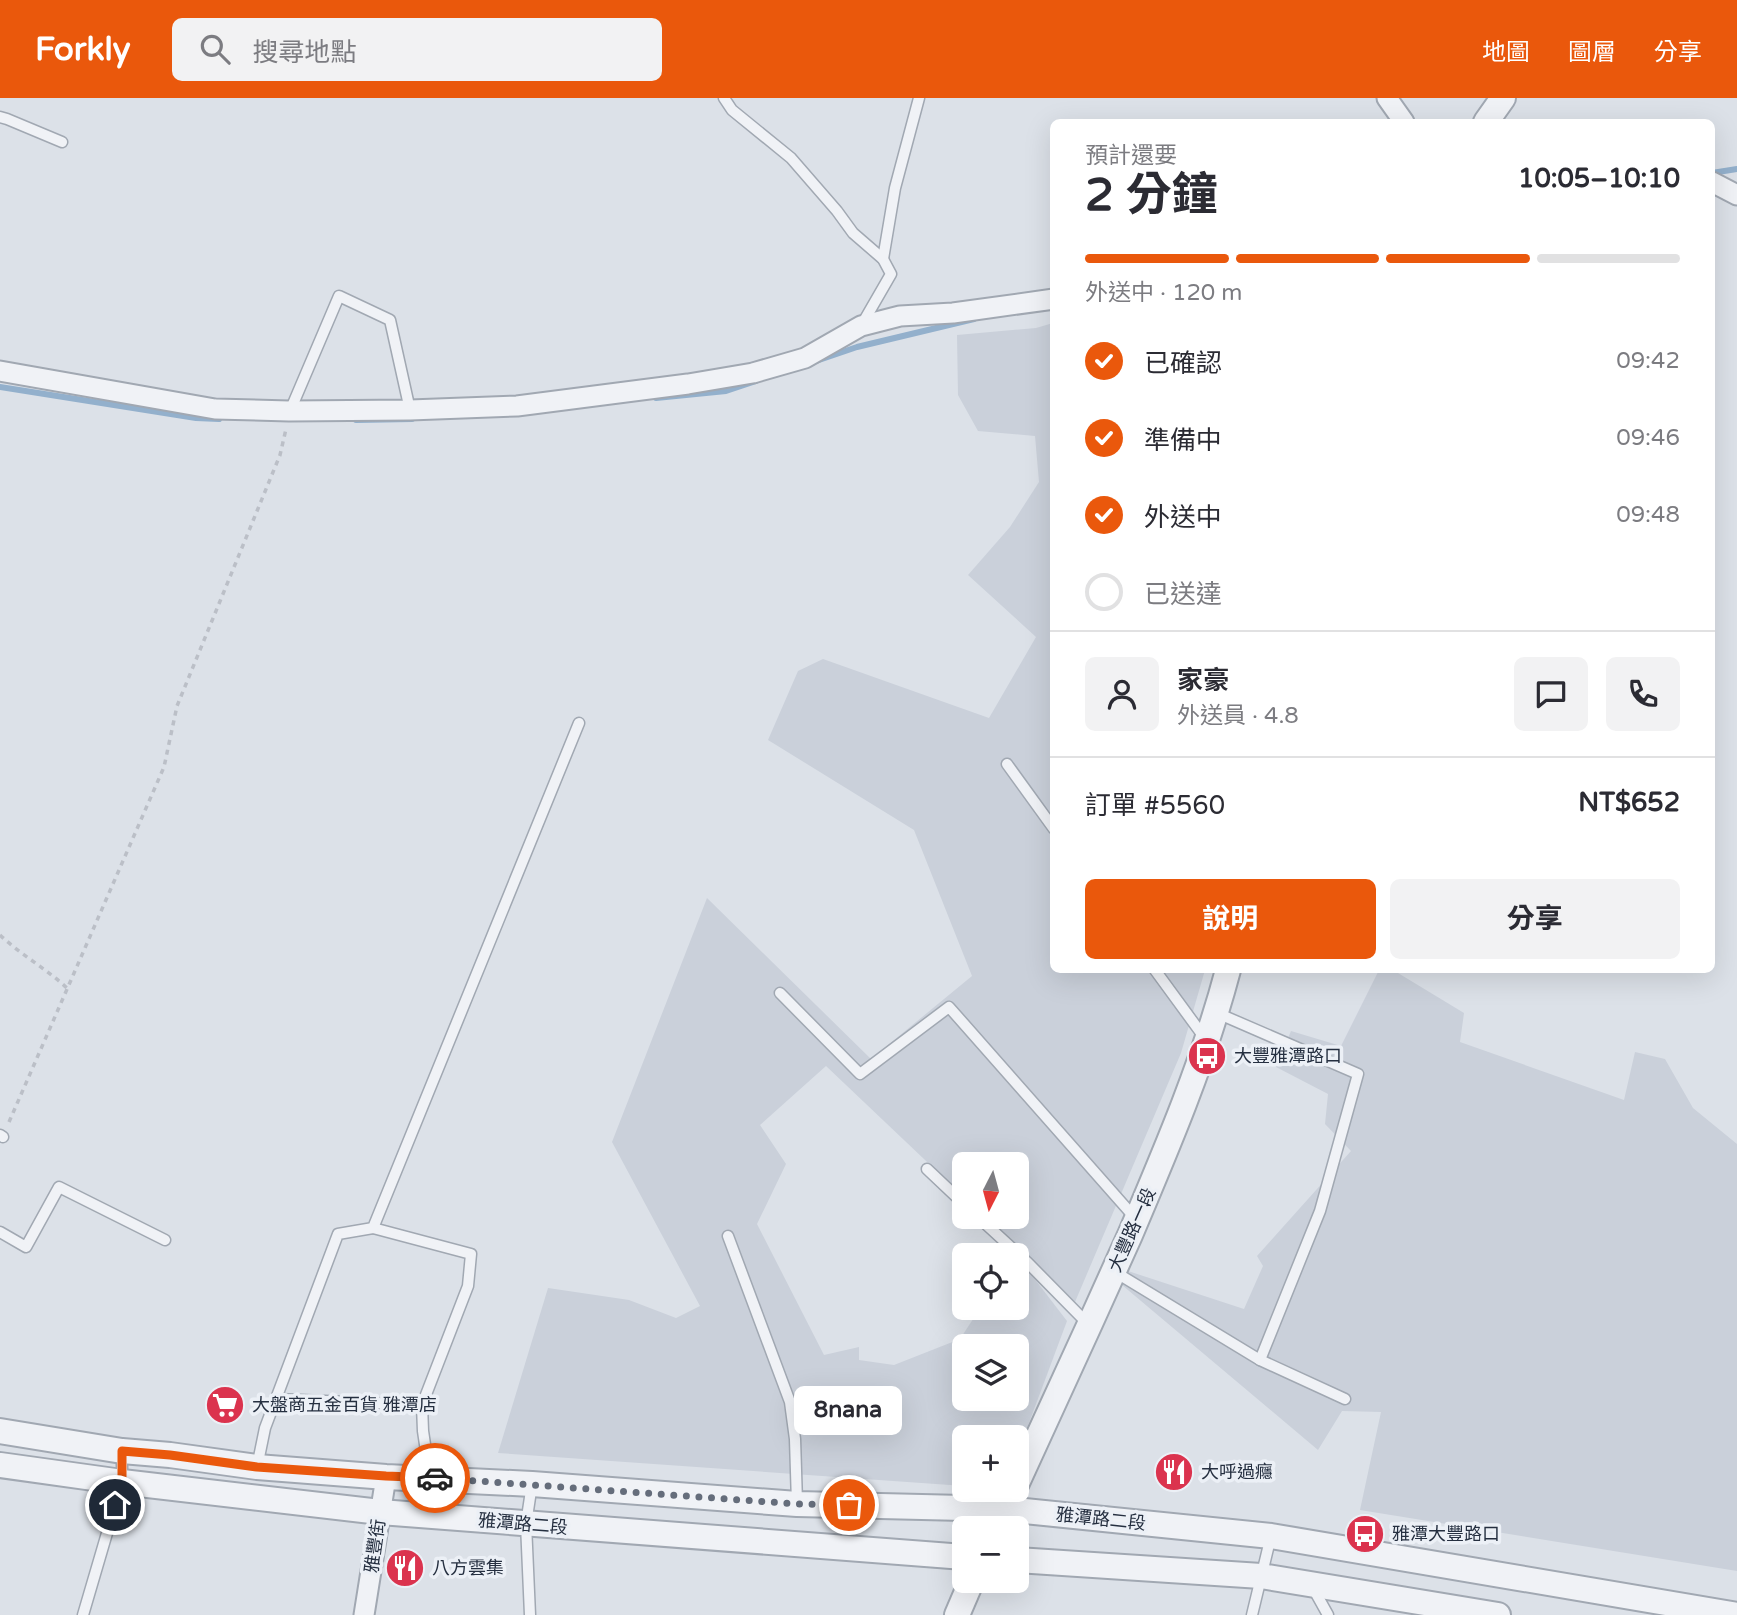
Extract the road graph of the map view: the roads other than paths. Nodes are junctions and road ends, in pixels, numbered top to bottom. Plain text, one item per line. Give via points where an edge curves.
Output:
1 (724, 98) edge
2 (919, 98) edge
3 (1387, 98) edge
4 (1503, 98) edge
5 (0, 117) edge
6 (1402, 119) edge
7 (1488, 119) edge
8 (62, 142) dead end
9 (1737, 178) edge
10 (1715, 181) edge
11 (1715, 183) edge
12 (1737, 195) edge
13 (883, 259) junction
14 (1050, 300) edge
15 (861, 326) junction
16 (0, 371) edge
17 (410, 410) junction
18 (289, 411) junction
19 (579, 723) dead end
20 (1007, 764) dead end
21 (1050, 823) edge
22 (1157, 973) edge
23 (1227, 973) edge
24 (780, 993) dead end
25 (1217, 1013) junction
26 (1206, 1041) junction
27 (928, 1169) dead end
28 (952, 1192) edge
29 (1136, 1219) junction
30 (373, 1228) junction
31 (992, 1229) edge
32 (0, 1232) edge
33 (728, 1236) dead end
34 (165, 1240) dead end
35 (1113, 1272) junction
36 (1089, 1325) junction
37 (1260, 1360) junction
38 (275, 1399) junction
39 (1345, 1399) dead end
40 (422, 1405) junction
41 (0, 1431) edge
42 (122, 1451) junction
43 (1029, 1457) edge
44 (0, 1465) edge
45 (257, 1467) junction
46 (386, 1476) junction
47 (430, 1478) junction
48 (122, 1482) junction
49 (532, 1484) junction
50 (797, 1504) junction
51 (1005, 1509) edge
52 (380, 1512) junction
53 (526, 1524) junction
54 (1271, 1536) junction
55 (952, 1556) edge
56 (1029, 1561) edge
57 (1261, 1576) junction
58 (1311, 1585) junction
59 (966, 1593) edge
60 (83, 1615) edge
61 (365, 1615) edge
62 (530, 1615) edge
63 (957, 1615) edge
64 (1252, 1615) edge
65 (1328, 1615) edge
66 (1498, 1615) edge
67 (1737, 1615) edge

1 - 13 lane via 732,110 791,158 853,233
2 - 13 lane via 895,188
3 - 6 street
4 - 7 street
5 - 8 lane
9 - 10 street
11 - 12 street
13 - 15 lane via 891,274
14 - 15 street via 900,316
15 - 17 street via 805,358 753,373 517,406
16 - 18 street via 215,409
17 - 18 street
17 - 18 lane via 390,320 339,296
19 - 30 lane
20 - 21 lane
22 - 26 lane
23 - 25 street, 大豐路一段
24 - 29 lane via 860,1074 949,1007
25 - 26 street, 大豐路一段
25 - 37 lane via 1358,1074 1320,1211
26 - 29 street, 大豐路一段
27 - 28 lane
29 - 35 street, 大豐路一段
30 - 38 lane via 338,1234
30 - 40 lane via 471,1254 468,1286
31 - 36 lane
32 - 34 lane via 26,1247 59,1187
33 - 50 lane via 790,1402
35 - 36 street, 大豐路一段
35 - 37 lane
36 - 43 street, 大豐路一段
37 - 39 lane
38 - 40 lane
38 - 45 lane
40 - 47 lane
41 - 42 street, 雅潭路二段
42 - 45 street, 雅潭路二段
42 - 48 lane
44 - 48 street, 雅潭路二段
45 - 46 street, 雅潭路二段
46 - 47 street, 雅潭路二段
46 - 52 street, 雅豐街
47 - 49 street, 雅潭路二段
48 - 52 street, 雅潭路二段
48 - 60 lane
49 - 50 street, 雅潭路二段
49 - 53 lane
50 - 51 street, 雅潭路二段
51 - 54 street, 雅潭路二段
52 - 53 street, 雅潭路二段
52 - 61 street, 雅豐街
53 - 55 street, 雅潭路二段
53 - 62 lane
54 - 57 lane
54 - 67 street, 雅潭路二段
56 - 57 street
57 - 58 street
57 - 64 lane
58 - 65 lane
58 - 66 street
59 - 63 street

